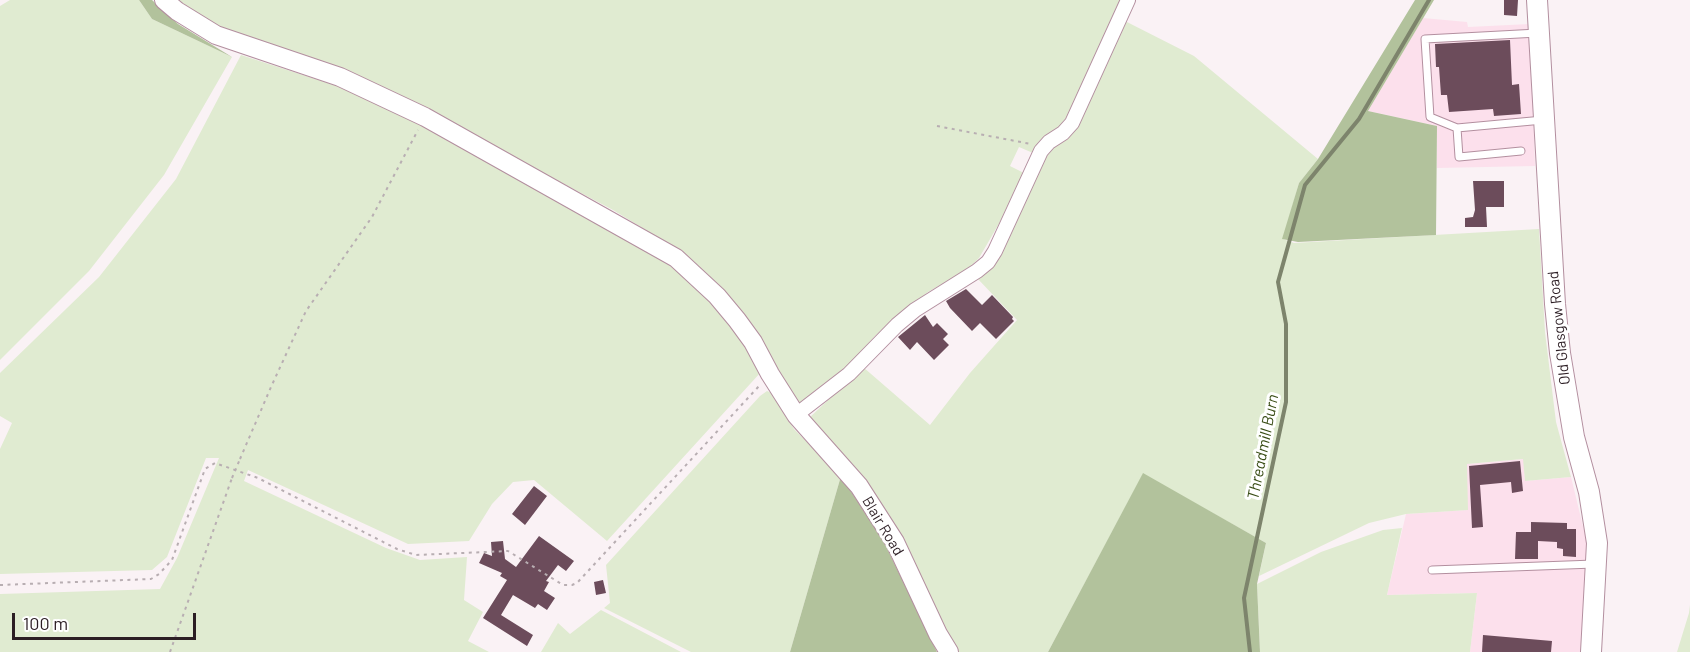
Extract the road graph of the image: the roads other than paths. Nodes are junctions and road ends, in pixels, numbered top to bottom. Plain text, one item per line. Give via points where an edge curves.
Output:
1 (164, 0) edge
2 (1128, 0) edge
3 (1537, 0) edge
4 (1538, 33) junction
5 (1543, 120) junction
6 (1457, 128) junction
7 (1521, 151) dead end
8 (796, 415) junction
9 (1596, 564) junction
10 (1432, 570) dead end
11 (949, 652) edge
12 (1591, 652) edge

1 - 8 street, Blair Road via 216,35 340,77 421,115 676,258 737,320
2 - 8 street via 1072,123 1041,151 988,262 915,310 849,374
3 - 4 main road, Old Glasgow Road
4 - 5 main road, Old Glasgow Road
4 - 6 lane via 1425,39 1430,117
5 - 6 lane
5 - 9 main road, Old Glasgow Road via 1560,353 1574,437 1595,522
6 - 7 lane via 1459,157
8 - 11 street, Blair Road via 859,486 883,523
9 - 10 lane
9 - 12 main road, Old Glasgow Road

